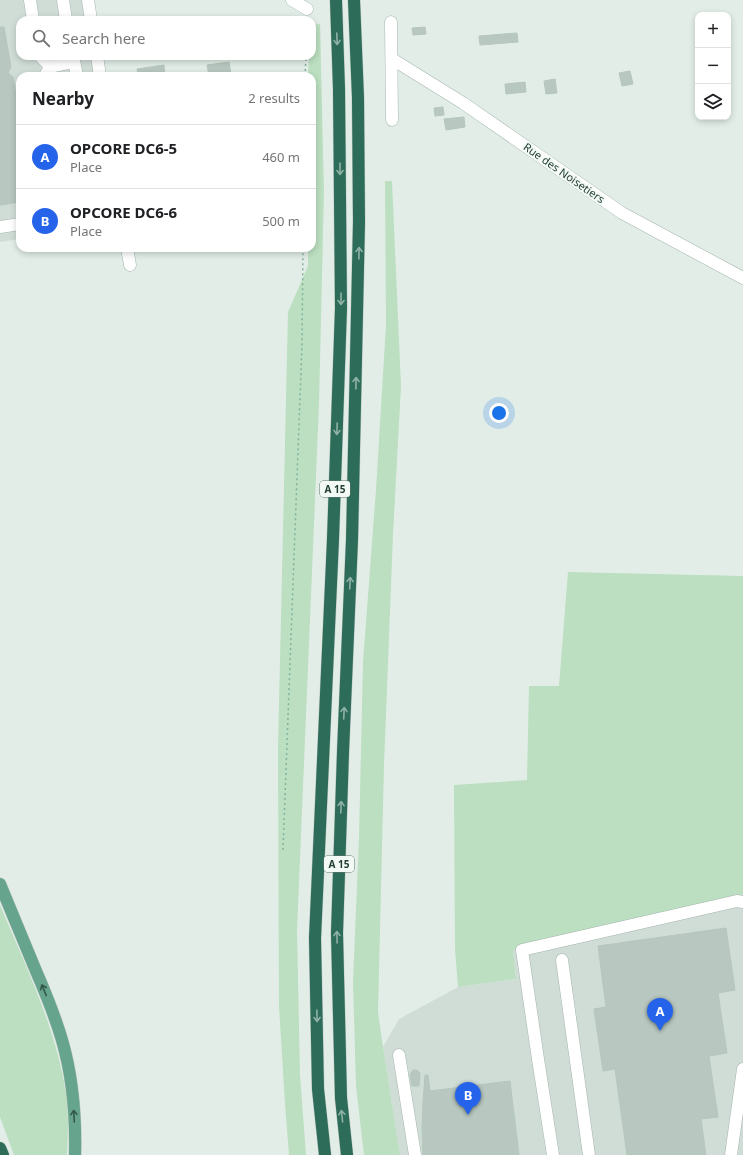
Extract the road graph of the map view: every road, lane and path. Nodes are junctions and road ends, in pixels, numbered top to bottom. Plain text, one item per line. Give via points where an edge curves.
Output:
1 (30, 0) edge
2 (63, 0) edge
3 (88, 0) edge
4 (292, 0) edge
5 (336, 0) edge
6 (354, 0) edge
7 (306, 9) dead end
8 (32, 16) edge
9 (65, 16) edge
10 (90, 16) edge
11 (391, 22) dead end
12 (392, 58) junction
13 (43, 60) edge
14 (71, 60) edge
15 (74, 60) edge
16 (98, 60) edge
17 (306, 60) edge
18 (49, 71) edge
19 (76, 72) edge
20 (99, 72) edge
21 (306, 72) edge
22 (392, 120) dead end
23 (16, 225) edge
24 (0, 227) edge
25 (128, 252) edge
26 (303, 252) edge
27 (130, 265) dead end
28 (743, 278) edge
29 (284, 850) dead end
30 (0, 884) edge
31 (743, 902) edge
32 (562, 960) dead end
33 (400, 1056) dead end
34 (743, 1069) edge
35 (0, 1148) edge
36 (3, 1155) edge
37 (75, 1155) edge
38 (325, 1155) edge
39 (347, 1155) edge
40 (415, 1155) edge
41 (553, 1155) edge
42 (589, 1155) edge
43 (731, 1155) edge

1 - 8 street
2 - 9 street
3 - 10 street
4 - 7 street
5 -> 38 highway, A 15 via 341,308 315,938 318,1089
39 -> 6 highway, A 15 via 341,1098 337,933 352,540 359,222
11 - 12 street
12 - 22 street
12 - 28 street, Rue des Noisetiers via 463,103 622,213
13 - 18 street
14 - 18 street
15 - 19 street
16 - 20 street
17 - 21 path
23 - 24 street
25 - 27 street
26 - 29 path via 302,352
37 -> 30 main road via 73,1097 62,1040 43,986
31 - 41 street via 522,950
32 - 42 street
33 - 40 street
34 - 43 street
35 - 36 highway

